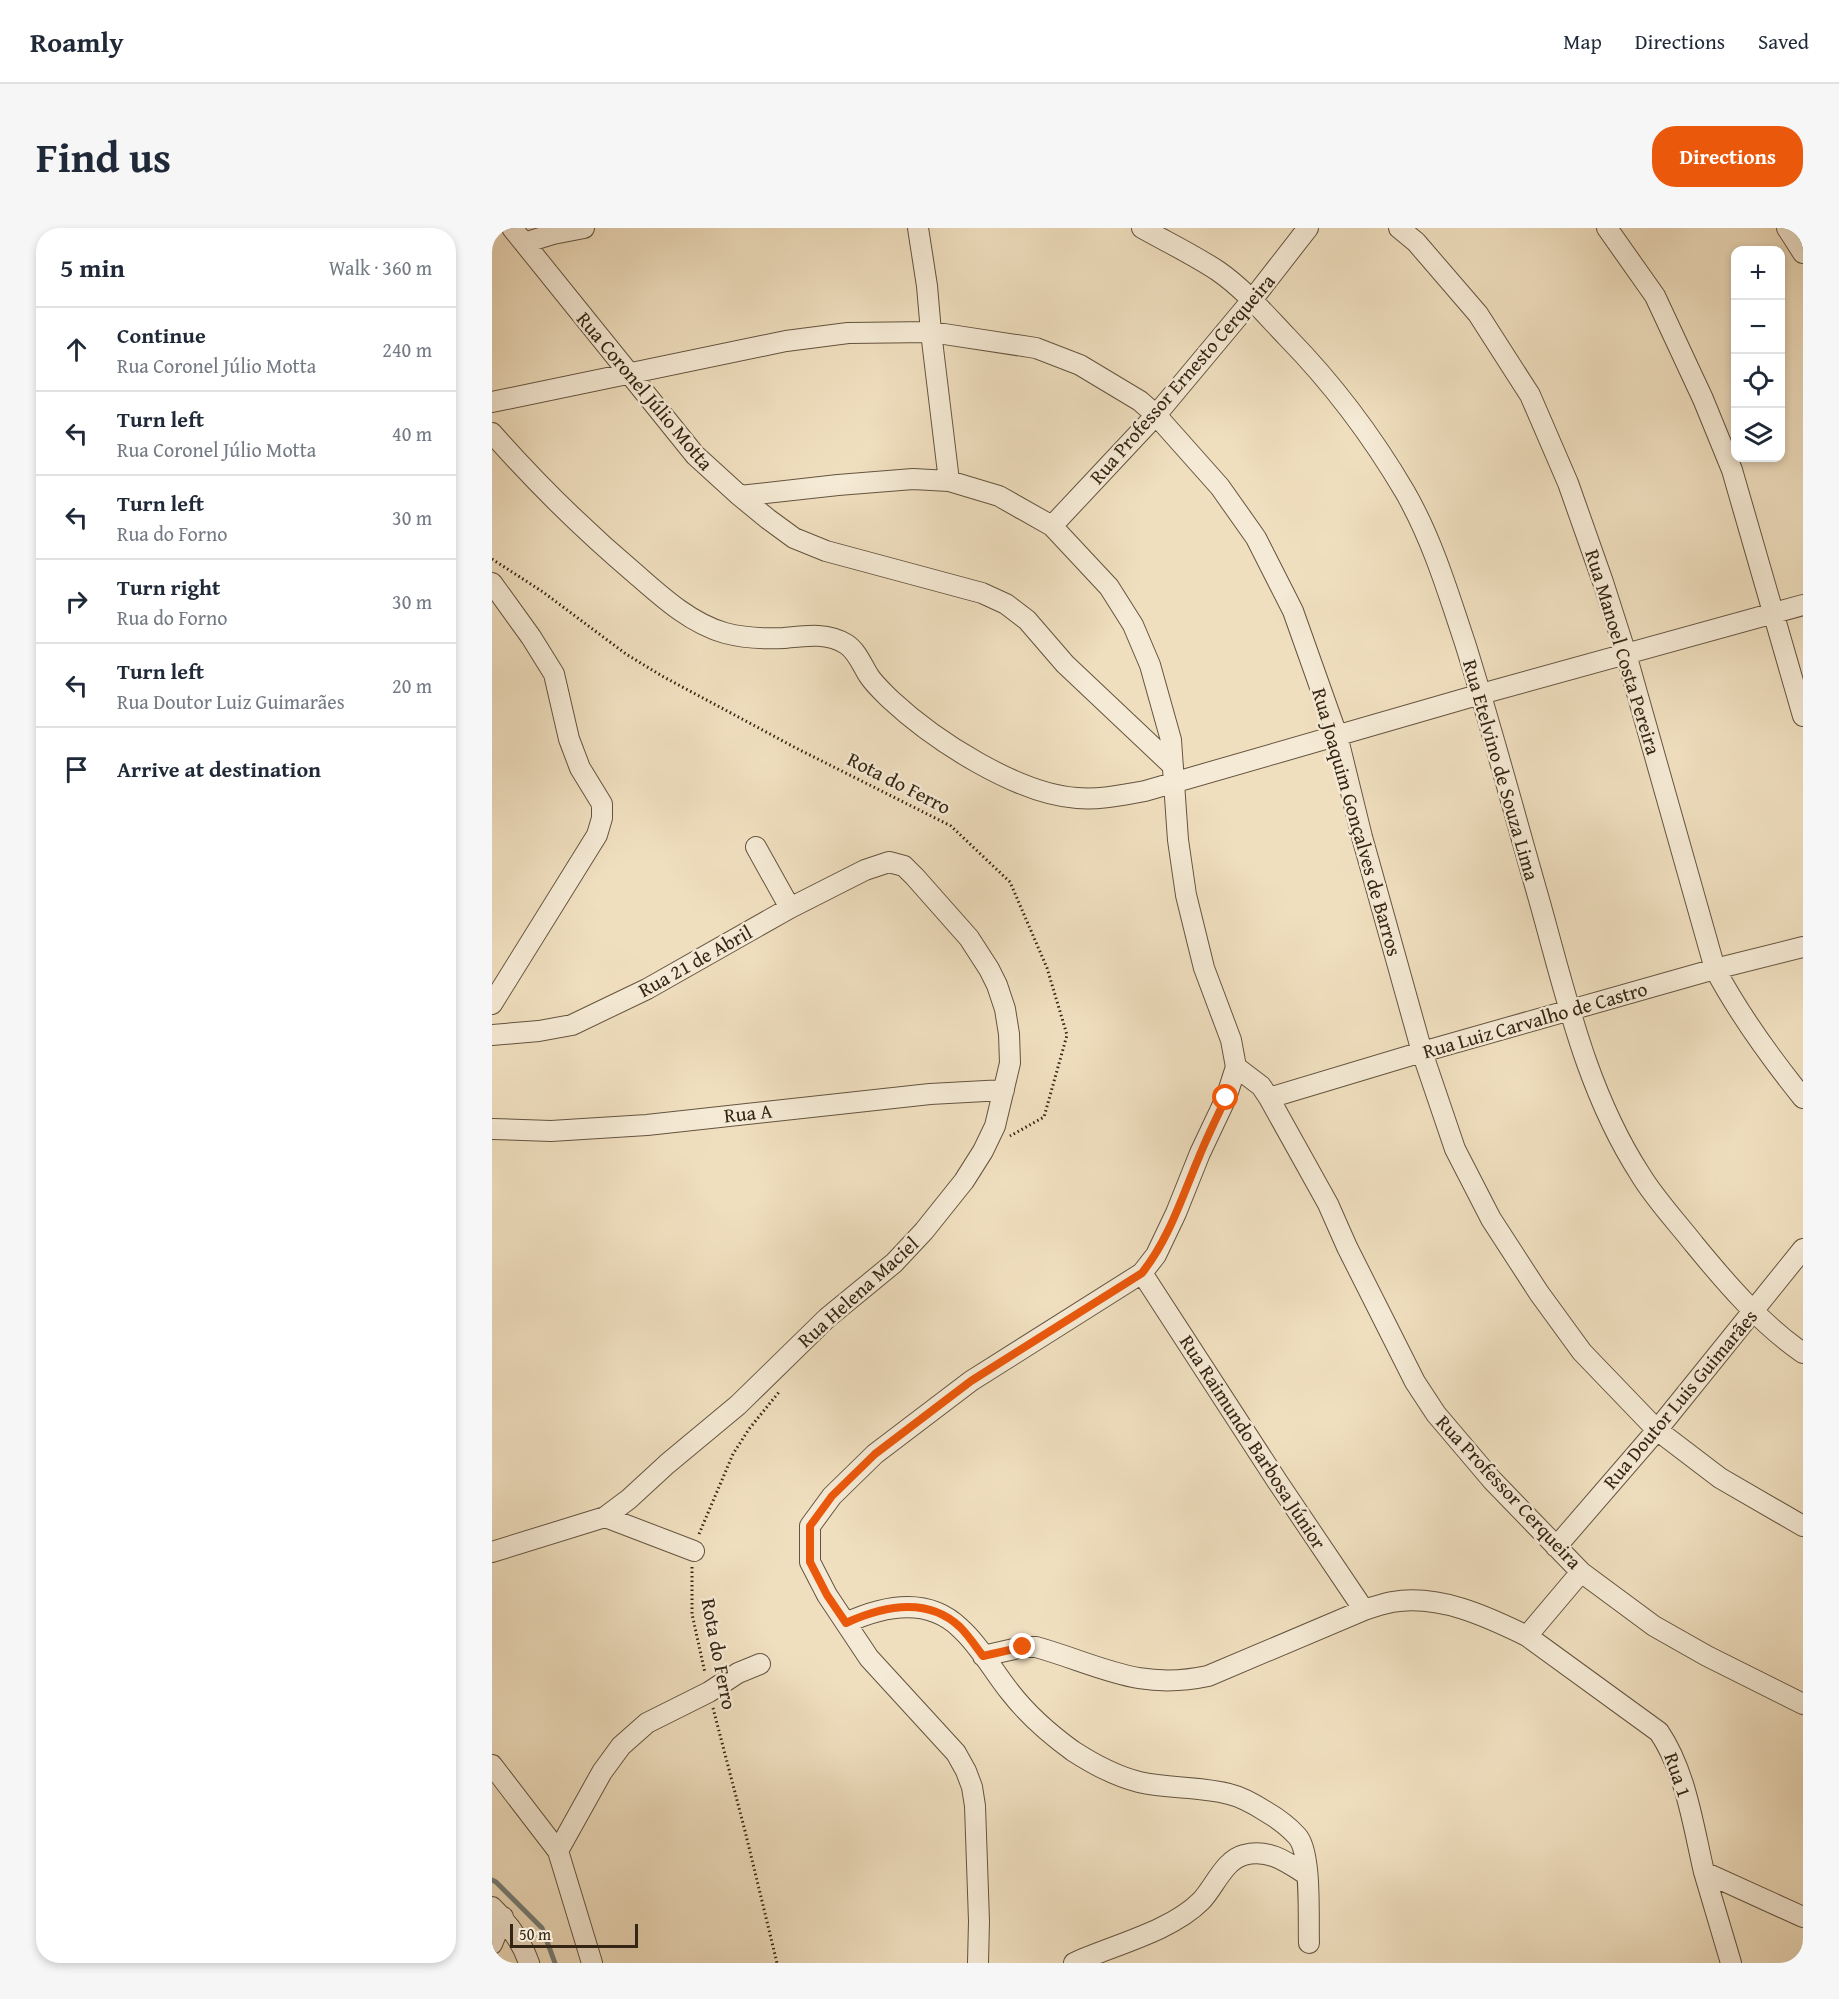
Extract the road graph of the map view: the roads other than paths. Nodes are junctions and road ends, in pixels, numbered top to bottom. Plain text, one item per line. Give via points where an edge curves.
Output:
1 (584, 228) edge
2 (918, 228) edge
3 (1142, 228) edge
4 (1308, 228) edge
5 (1399, 228) edge
6 (1608, 228) edge
7 (1788, 228) edge
8 (518, 235) edge
9 (1803, 253) edge
10 (1251, 300) junction
11 (931, 332) junction
12 (628, 374) junction
13 (492, 402) edge
14 (1156, 415) junction
15 (492, 433) edge
16 (949, 481) junction
17 (740, 496) junction
18 (1052, 526) junction
19 (492, 583) edge
20 (1803, 605) edge
21 (1773, 613) junction
22 (1626, 654) junction
23 (1481, 694) junction
24 (1803, 716) edge
25 (1337, 735) junction
26 (1173, 775) junction
27 (756, 847) dead end
28 (889, 862) joint
29 (790, 908) junction
30 (1803, 947) edge
31 (1715, 969) junction
32 (492, 1004) edge
33 (1569, 1011) junction
34 (492, 1035) edge
35 (1422, 1052) junction
36 (1236, 1067) junction
37 (1004, 1090) junction
38 (1269, 1098) junction
39 (1803, 1098) edge
40 (492, 1129) edge
41 (1803, 1249) edge
42 (1142, 1273) junction
43 (1753, 1311) junction
44 (1803, 1353) edge
45 (1657, 1430) junction
46 (605, 1516) junction
47 (1803, 1526) edge
48 (1556, 1547) junction
49 (694, 1551) road end
50 (492, 1552) edge
51 (492, 1559) edge
52 (1581, 1572) junction
53 (1364, 1610) junction
54 (846, 1623) junction
55 (1527, 1636) junction
56 (983, 1656) junction
57 (760, 1664) dead end
58 (1803, 1704) edge
59 (492, 1765) edge
60 (558, 1851) junction
61 (1704, 1872) junction
62 (1307, 1875) junction
63 (497, 1912) edge
64 (1803, 1917) edge
65 (1309, 1943) dead end
66 (492, 1944) edge
67 (529, 1963) edge
68 (592, 1963) edge
69 (978, 1963) edge
70 (1074, 1963) edge
71 (1731, 1963) edge

1 - 8 street
2 - 11 street
3 - 10 street, Rua Etelvino de Souza Lima via 1220,272
4 - 10 street, Rua Professor Ernesto Cerqueira
5 - 22 street, Rua Manoel Costa Pereira via 1416,242 1478,314 1530,395 1568,483
6 - 21 street via 1655,296 1703,399 1732,470
7 - 9 street
8 - 12 street, Rua Coronel Júlio Motta
10 - 14 street, Rua Professor Ernesto Cerqueira
10 - 23 street, Rua Etelvino de Souza Lima via 1308,359 1359,422 1406,494 1431,546
11 - 12 street, Rua Joaquim Gonçalves de Barros via 848,333 786,341
11 - 14 street, Rua Joaquim Gonçalves de Barros via 1036,348 1080,365
11 - 16 street
12 - 13 street, Rua Joaquim Gonçalves de Barros
12 - 17 street, Rua Coronel Júlio Motta via 694,455
14 - 18 street, Rua Professor Ernesto Cerqueira
14 - 25 street, Rua Joaquim Gonçalves de Barros via 1220,487 1256,538 1293,610
15 - 26 street via 568,513 661,596 698,622 736,635 817,635 847,644 891,700 984,766 1038,791 1095,799 1145,791
16 - 17 street via 913,478
16 - 18 street via 999,496
17 - 26 street, Rua Coronel Júlio Motta via 794,538 826,551 982,593 1006,604 1027,620
18 - 26 street via 1109,587 1133,625 1150,664 1171,740
19 - 32 street via 554,674 569,739 580,768 602,804 602,818 597,835
20 - 21 street
21 - 22 street
21 - 24 street
22 - 23 street
22 - 31 street, Rua Manoel Costa Pereira
23 - 25 street
23 - 33 street, Rua Etelvino de Souza Lima
25 - 26 street
25 - 35 street, Rua Joaquim Gonçalves de Barros
26 - 36 street via 1186,894 1204,968 1231,1040
27 - 29 street
28 - 29 street, Rua 21 de Abril
28 - 37 street, Rua Helena Maciel via 904,866 915,876 969,938 993,977 1009,1034 1010,1063
29 - 34 street, Rua 21 de Abril via 647,988 572,1024
30 - 31 street, Rua Luiz Carvalho de Castro
31 - 33 street, Rua Luiz Carvalho de Castro
31 - 39 street, Rua Manoel Costa Pereira via 1767,1053
33 - 35 street, Rua Luiz Carvalho de Castro
33 - 43 street, Rua Etelvino de Souza Lima via 1590,1074 1641,1176 1710,1264
35 - 38 street, Rua Luiz Carvalho de Castro
35 - 45 street, Rua Joaquim Gonçalves de Barros via 1455,1149 1491,1219 1582,1352
36 - 38 street, Rua Professor Cerqueira via 1261,1086
36 - 42 street via 1176,1213 1156,1255
37 - 40 street, Rua A via 908,1096 647,1125 551,1131
37 - 46 street, Rua Helena Maciel via 995,1126 983,1151 924,1231 738,1405
38 - 48 street, Rua Professor Cerqueira via 1328,1204 1415,1382 1436,1414 1492,1480
41 - 43 street, Rua Doutor Luis Guimarães
42 - 53 street, Rua Raimundo Barbosa Júnior
42 - 54 street via 971,1381 875,1454 832,1496 810,1526 810,1562
43 - 44 street, Rua Etelvino de Souza Lima
43 - 45 street, Rua Doutor Luis Guimarães
45 - 47 street, Rua Joaquim Gonçalves de Barros via 1720,1478
45 - 48 street, Rua Doutor Luis Guimarães
46 - 49 street
46 - 50 street, Rua Helena Maciel
48 - 52 street, Rua Professor Cerqueira
50 - 51 street
52 - 55 street
52 - 58 street, Rua Professor Cerqueira via 1654,1626
53 - 55 street, Rua 1 via 1409,1600 1453,1606
53 - 56 street, Rua 1 via 1208,1676 1188,1680 1137,1679 1036,1647
54 - 56 street via 867,1613 900,1607 930,1609 960,1627
54 - 69 street via 870,1658 956,1753 966,1771 975,1806
55 - 61 street, Rua 1 via 1659,1732 1671,1749 1689,1805
56 - 62 street via 1010,1693 1036,1719 1099,1767 1140,1782 1229,1794 1280,1819 1299,1837 1307,1858
57 - 60 street via 647,1723 621,1746
59 - 60 street
60 - 68 street
61 - 64 street
61 - 71 street, Rua 1
62 - 65 street
62 - 70 street via 1269,1854 1242,1855 1187,1912 1155,1930
63 - 66 street
63 - 67 street

